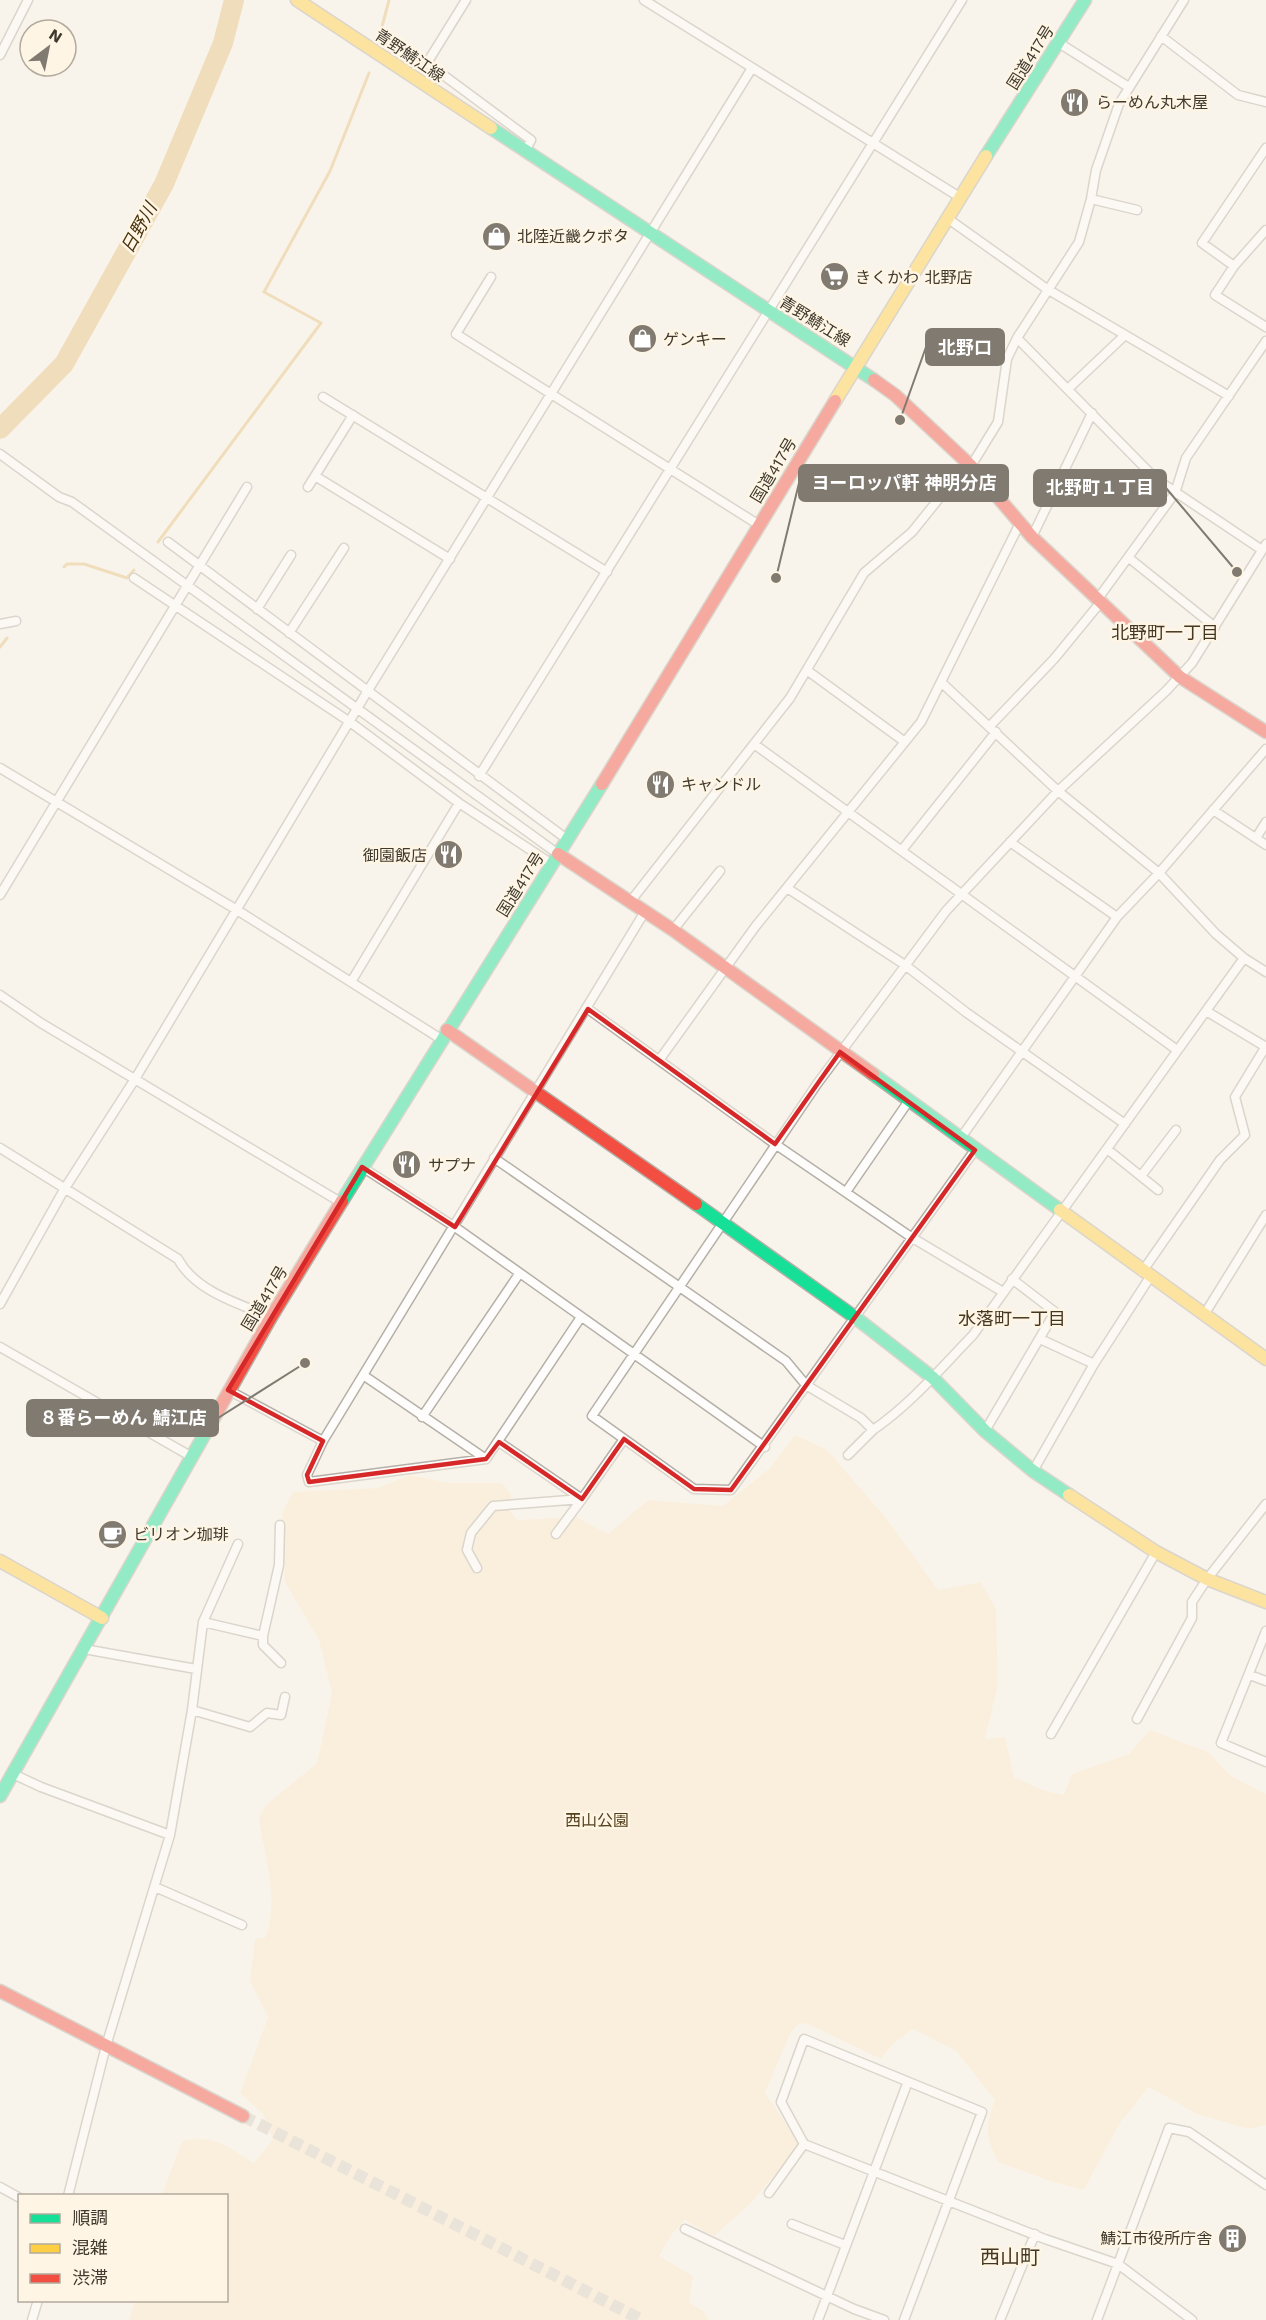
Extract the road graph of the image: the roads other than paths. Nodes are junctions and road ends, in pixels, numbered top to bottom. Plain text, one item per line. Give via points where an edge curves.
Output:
1 (28, 0) edge
2 (297, 0) edge
3 (466, 0) edge
4 (644, 0) edge
5 (962, 0) edge
6 (1085, 0) edge
7 (1184, 0) edge
8 (1161, 36) junction
9 (1059, 43) junction
10 (0, 56) edge
11 (752, 68) junction
12 (1127, 86) junction
13 (1266, 102) edge
14 (874, 143) junction
15 (1266, 148) edge
16 (525, 151) junction
17 (961, 198) junction
18 (1091, 199) junction
19 (1137, 210) dead end
20 (947, 218) junction
21 (1266, 230) edge
22 (650, 234) junction
23 (1234, 266) junction
24 (491, 277) dead end
25 (1047, 289) junction
26 (769, 312) junction
27 (1266, 327) edge
28 (1125, 336) junction
29 (1017, 338) junction
30 (1266, 341) edge
31 (856, 366) junction
32 (1069, 388) junction
33 (552, 394) junction
34 (1228, 396) junction
35 (324, 397) dead end
36 (1092, 413) junction
37 (352, 415) junction
38 (0, 454) edge
39 (971, 466) junction
40 (672, 469) junction
41 (315, 476) junction
42 (247, 487) dead end
43 (309, 487) dead end
44 (1175, 493) junction
45 (487, 498) junction
46 (1020, 523) junction
47 (759, 525) junction
48 (1032, 537) junction
49 (168, 542) dead end
50 (1264, 547) edge
51 (344, 548) dead end
52 (291, 555) dead end
53 (1130, 558) junction
54 (450, 559) junction
55 (200, 565) junction
56 (607, 572) junction
57 (134, 578) dead end
58 (188, 586) junction
59 (1099, 602) junction
60 (176, 606) junction
61 (256, 609) junction
62 (16, 621) dead end
63 (0, 624) edge
64 (1215, 627) junction
65 (289, 633) junction
66 (808, 671) junction
67 (1180, 677) junction
68 (942, 683) junction
69 (367, 692) junction
70 (357, 709) junction
71 (350, 722) junction
72 (993, 730) junction
73 (1266, 732) edge
74 (905, 742) junction
75 (754, 744) junction
76 (1266, 749) edge
77 (0, 768) edge
78 (479, 776) junction
79 (1058, 791) junction
80 (459, 803) junction
81 (57, 804) junction
82 (1213, 810) junction
83 (850, 813) junction
84 (1266, 822) edge
85 (1256, 838) junction
86 (568, 840) junction
87 (1010, 842) junction
88 (1266, 845) edge
89 (902, 850) junction
90 (555, 859) junction
91 (720, 871) dead end
92 (1160, 873) junction
93 (787, 888) junction
94 (963, 893) junction
95 (0, 895) edge
96 (630, 902) junction
97 (237, 910) junction
98 (645, 913) junction
99 (1117, 917) junction
100 (673, 930) junction
101 (1244, 957) junction
102 (905, 965) junction
103 (725, 968) junction
104 (1266, 972) edge
105 (1074, 976) junction
106 (351, 982) junction
107 (0, 995) edge
108 (588, 1009) junction
109 (1206, 1011) junction
110 (444, 1034) junction
111 (1266, 1047) edge
112 (1177, 1050) junction
113 (1022, 1051) junction
114 (840, 1052) junction
115 (660, 1059) junction
116 (135, 1079) junction
117 (538, 1091) junction
118 (908, 1102) junction
119 (1125, 1124) junction
120 (1176, 1130) dead end
121 (960, 1139) junction
122 (775, 1144) junction
123 (0, 1148) edge
124 (1107, 1149) junction
125 (975, 1150) junction
126 (494, 1158) junction
127 (362, 1167) junction
128 (1141, 1176) junction
129 (66, 1188) junction
130 (1158, 1190) dead end
131 (846, 1192) junction
132 (342, 1203) junction
133 (1062, 1213) junction
134 (1266, 1215) edge
135 (723, 1225) junction
136 (455, 1227) junction
137 (911, 1237) junction
138 (519, 1274) junction
139 (1146, 1274) junction
140 (1012, 1280) junction
141 (678, 1287) junction
142 (1004, 1292) junction
143 (0, 1304) edge
144 (1204, 1315) junction
145 (271, 1317) junction
146 (581, 1317) junction
147 (856, 1318) junction
148 (1040, 1339) junction
149 (0, 1347) edge
150 (635, 1355) junction
151 (1266, 1359) edge
152 (1094, 1364) junction
153 (363, 1375) junction
154 (933, 1378) junction
155 (806, 1385) junction
156 (228, 1390) junction
157 (422, 1417) junction
158 (873, 1430) junction
159 (985, 1431) junction
160 (624, 1438) junction
161 (323, 1442) junction
162 (499, 1442) junction
163 (765, 1447) junction
164 (848, 1455) dead end
165 (192, 1457) junction
166 (486, 1459) junction
167 (1033, 1471) junction
168 (582, 1499) junction
169 (1266, 1504) edge
170 (280, 1525) dead end
171 (556, 1534) dead end
172 (238, 1544) dead end
173 (1156, 1552) junction
174 (0, 1561) edge
175 (477, 1568) dead end
176 (1207, 1578) junction
177 (1266, 1602) edge
178 (102, 1618) junction
179 (203, 1622) junction
180 (1266, 1630) edge
181 (263, 1636) junction
182 (84, 1648) junction
183 (281, 1663) dead end
184 (196, 1669) junction
185 (1250, 1675) junction
186 (1266, 1681) edge
187 (285, 1697) dead end
188 (192, 1710) junction
189 (1137, 1719) dead end
190 (1051, 1734) dead end
191 (1266, 1762) edge
192 (7, 1776) edge
193 (0, 1796) edge
194 (170, 1835) junction
195 (155, 1887) junction
196 (242, 1924) dead end
197 (0, 1991) edge
198 (106, 2046) junction
199 (907, 2084) junction
200 (243, 2116) tunnel mouth
201 (804, 2144) junction
202 (873, 2171) junction
203 (1266, 2185) edge
204 (0, 2187) edge
205 (770, 2193) dead end
206 (69, 2194) edge
207 (18, 2197) edge
208 (948, 2200) junction
209 (792, 2224) dead end
210 (686, 2229) dead end
211 (1035, 2234) junction
212 (845, 2245) junction
213 (1118, 2264) junction
214 (828, 2296) junction
215 (38, 2302) edge
216 (32, 2320) edge
217 (818, 2320) edge
218 (884, 2320) edge
219 (904, 2320) edge
220 (1000, 2320) edge
221 (1097, 2320) edge
222 (1192, 2320) edge

1 - 10 street
2 - 16 main road, 青野鯖江線
3 - 16 street via 427,63 531,140
4 - 11 street
5 - 14 street
6 - 9 main road, 国道417号
7 - 8 street
8 - 12 street
8 - 13 street via 1238,95
9 - 12 street
9 - 17 main road, 国道417号
11 - 14 street
11 - 22 street
12 - 18 street via 1110,124
14 - 17 street
14 - 26 street
15 - 23 street via 1202,243
16 - 22 main road, 青野鯖江線
17 - 20 main road, 国道417号
18 - 19 street
18 - 25 street via 1078,242
20 - 25 street
20 - 31 main road, 国道417号
21 - 23 street
22 - 26 main road, 青野鯖江線
22 - 33 street
23 - 27 street via 1215,295
24 - 33 street via 456,334
25 - 28 street
25 - 29 street
26 - 31 main road, 青野鯖江線
26 - 40 street
28 - 32 street
28 - 34 street
29 - 32 street
29 - 39 street via 1007,359 998,422
30 - 34 street
31 - 39 main road, 青野鯖江線 via 895,395
31 - 47 main road, 国道417号
32 - 36 street
33 - 40 street
33 - 45 street
34 - 44 street via 1186,458
35 - 37 street
36 - 44 street via 1156,479
36 - 48 street
37 - 41 street
37 - 45 street
38 - 58 street
39 - 46 main road, 青野鯖江線
39 - 66 street via 954,480 912,532 864,573
40 - 47 street
40 - 56 street
41 - 43 street
41 - 54 street
42 - 55 street
44 - 50 street
44 - 53 street
45 - 54 street
45 - 56 street
46 - 48 main road, 青野鯖江線
46 - 68 street
47 - 86 main road, 国道417号
48 - 59 main road, 青野鯖江線
49 - 55 street
50 - 64 street
51 - 65 street
52 - 61 street
53 - 59 street
53 - 64 street
54 - 69 street
55 - 58 street
55 - 61 street
56 - 78 street
57 - 60 street
58 - 60 street
58 - 70 street
59 - 67 main road, 青野鯖江線
59 - 72 street
60 - 71 street
60 - 81 street
61 - 65 street
62 - 63 street
64 - 67 street
65 - 69 street
66 - 74 street
66 - 75 street
67 - 73 main road, 青野鯖江線
67 - 79 street
68 - 72 street
68 - 74 street
69 - 70 street
69 - 78 street
70 - 71 street
70 - 90 street
71 - 80 street
71 - 97 street
72 - 79 street
72 - 89 street
74 - 83 street
75 - 83 street
75 - 96 street
76 - 82 street
77 - 81 street
78 - 86 street
79 - 87 street
79 - 92 street
80 - 90 street
80 - 106 street
81 - 95 street
81 - 97 street
82 - 85 street
82 - 92 street
83 - 89 street
83 - 93 street
84 - 85 street
85 - 88 street
86 - 90 main road, 国道417号
87 - 94 street
87 - 99 street
89 - 94 street
90 - 96 main road
90 - 110 main road, 国道417号
91 - 100 street
92 - 99 street
92 - 101 street via 1216,934
93 - 102 street
93 - 103 street
94 - 102 street
94 - 105 street
96 - 98 main road
97 - 106 street
97 - 116 street
98 - 100 main road
98 - 108 street
99 - 105 street
100 - 103 main road
101 - 104 street
101 - 109 street
102 - 113 street
102 - 114 street
103 - 114 main road
103 - 115 street
105 - 112 street
105 - 113 street
106 - 110 street
107 - 116 street
108 - 115 street
108 - 117 street
109 - 111 street
109 - 112 street
110 - 117 main road
110 - 127 main road, 国道417号
111 - 139 street via 1235,1097 1245,1135 1220,1160
112 - 119 street
113 - 119 street
113 - 121 street
114 - 118 main road
114 - 122 street
115 - 122 street
116 - 129 street
116 - 132 street
117 - 126 street
117 - 135 main road
118 - 121 main road
118 - 131 street
119 - 124 street
120 - 128 street
121 - 125 main road
122 - 131 street
122 - 135 street
123 - 129 street
124 - 128 street
124 - 133 street
125 - 133 main road
125 - 137 street
126 - 136 street
126 - 141 street
127 - 132 main road, 国道417号
127 - 136 street
128 - 130 street
129 - 143 street
129 - 145 street via 178,1259 185,1273 227,1300
131 - 137 street
132 - 145 main road, 国道417号
133 - 139 main road
133 - 140 street
134 - 144 street
135 - 141 street
135 - 147 main road
136 - 138 street
136 - 153 street
137 - 142 street
137 - 147 street
138 - 146 street
138 - 157 street
139 - 144 main road
139 - 152 street
140 - 142 street
140 - 148 street via 1055,1312
141 - 150 street
141 - 155 street via 786,1361
142 - 154 street via 973,1335
144 - 151 main road
145 - 156 main road, 国道417号
146 - 150 street
146 - 162 street
147 - 154 main road
147 - 155 street
148 - 152 street
148 - 159 street
149 - 165 street
150 - 160 street via 592,1416
150 - 163 street
152 - 167 street
153 - 157 street
153 - 161 street
154 - 158 street
154 - 159 main road
155 - 158 street via 861,1418
155 - 163 street
156 - 161 street
156 - 165 main road, 国道417号
157 - 166 street
158 - 164 street
159 - 167 main road
160 - 163 street via 694,1488 732,1490
160 - 168 street
161 - 166 street via 307,1475 309,1482
162 - 166 street
162 - 168 street
165 - 178 main road, 国道417号
167 - 173 main road
168 - 171 street
168 - 175 street via 493,1506 471,1533 467,1550
169 - 176 street
170 - 181 street via 279,1566
172 - 179 street
173 - 176 main road
173 - 190 street
174 - 178 main road
176 - 177 main road
176 - 189 street via 1192,1602 1192,1618
178 - 182 main road, 国道417号
179 - 181 street
179 - 184 street
180 - 185 street
181 - 183 street via 263,1645
182 - 184 street
182 - 192 main road, 国道417号
184 - 188 street
185 - 186 street
185 - 191 street via 1221,1743
187 - 188 street via 280,1715 267,1713 250,1727
188 - 194 street
192 - 193 main road, 国道417号
192 - 194 street
194 - 195 street
195 - 196 street
195 - 198 street
197 - 198 main road
198 - 200 main road
198 - 206 street
199 - 201 street via 804,2039 780,2103
199 - 202 street
199 - 208 street via 982,2112
201 - 202 street
201 - 205 street
202 - 208 street
202 - 212 street
203 - 213 street via 1189,2132 1169,2128
204 - 207 street
208 - 211 street
208 - 219 street
209 - 212 street
210 - 214 street
211 - 213 street
211 - 220 street
212 - 214 street
213 - 221 street
213 - 222 street
214 - 217 street
214 - 218 street
215 - 216 street

